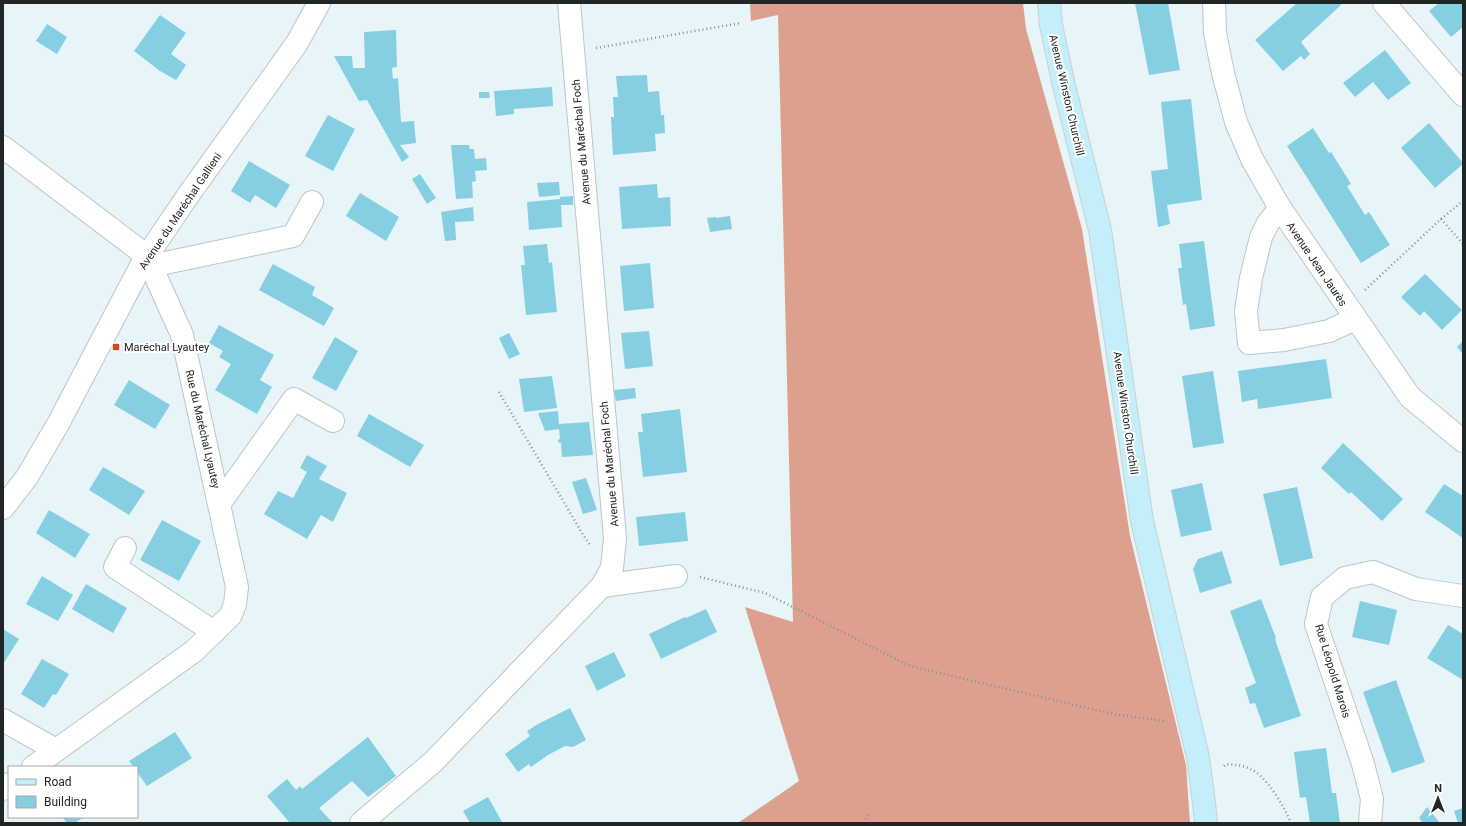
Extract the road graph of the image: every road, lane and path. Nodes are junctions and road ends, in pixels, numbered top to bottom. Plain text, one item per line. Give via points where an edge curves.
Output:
1 (319, 3) edge
2 (569, 3) edge
3 (1049, 3) edge
4 (1384, 3) edge
5 (1219, 5) edge
6 (741, 22) dead end
7 (573, 52) junction
8 (1463, 95) edge
9 (3, 147) edge
10 (1463, 200) edge
11 (312, 202) dead end
12 (1280, 208) junction
13 (1441, 219) junction
14 (1463, 244) edge
15 (147, 261) junction
16 (1351, 313) junction
17 (499, 392) dead end
18 (333, 421) dead end
19 (1463, 440) edge
20 (220, 503) junction
21 (3, 508) edge
22 (125, 548) dead end
23 (676, 576) joint
24 (606, 579) junction
25 (1463, 596) edge
26 (214, 632) junction
27 (3, 720) edge
28 (1190, 724) junction
29 (56, 750) junction
30 (34, 766) edge
31 (1220, 770) dead end
32 (868, 814) dead end
33 (361, 823) edge
34 (865, 823) edge
35 (1206, 823) edge
36 (1291, 823) edge
37 (1370, 823) edge

1 - 15 street, Avenue du Maréchal Gallieni via 297,43 187,197
2 - 7 street, Avenue du Maréchal Foch
3 - 28 main road, Avenue Winston Churchill via 1064,86 1100,230 1142,521
4 - 8 street
5 - 12 street, Avenue Jean Jaurès via 1215,33 1236,122 1252,159
6 - 7 path
7 - 24 street, Avenue du Maréchal Foch via 615,538 612,568
9 - 15 street
10 - 13 path
11 - 15 street via 293,236
12 - 16 street, Avenue Jean Jaurès
12 - 16 street, Avenue Jean Jaurès via 1261,237 1251,278 1246,311 1249,343 1284,340 1328,331
13 - 14 path
13 - 16 path
15 - 20 street, Rue du Maréchal Lyautey via 182,335
15 - 21 street, Avenue du Maréchal Gallieni via 58,424 27,477
16 - 19 street, Avenue Jean Jaurès via 1410,397
17 - 24 path via 582,533
18 - 20 street, Rue du Maréchal Lyautey via 294,399
20 - 26 street, Rue du Maréchal Lyautey via 238,587 231,615
22 - 26 street via 115,567
23 - 24 street
23 - 28 path via 699,577 765,593 910,666 1113,714
24 - 33 street via 433,762
25 - 37 street, Rue Léopold Marois via 1416,590 1373,572 1345,578 1322,597 1316,624 1363,764 1372,799
26 - 29 street, Rue du Maréchal Lyautey via 194,651
27 - 29 street
28 - 35 main road, Avenue Winston Churchill via 1198,757
29 - 30 street, Rue du Maréchal Lyautey
31 - 36 path via 1226,764 1240,765 1252,770 1266,782 1280,800
32 - 34 path

